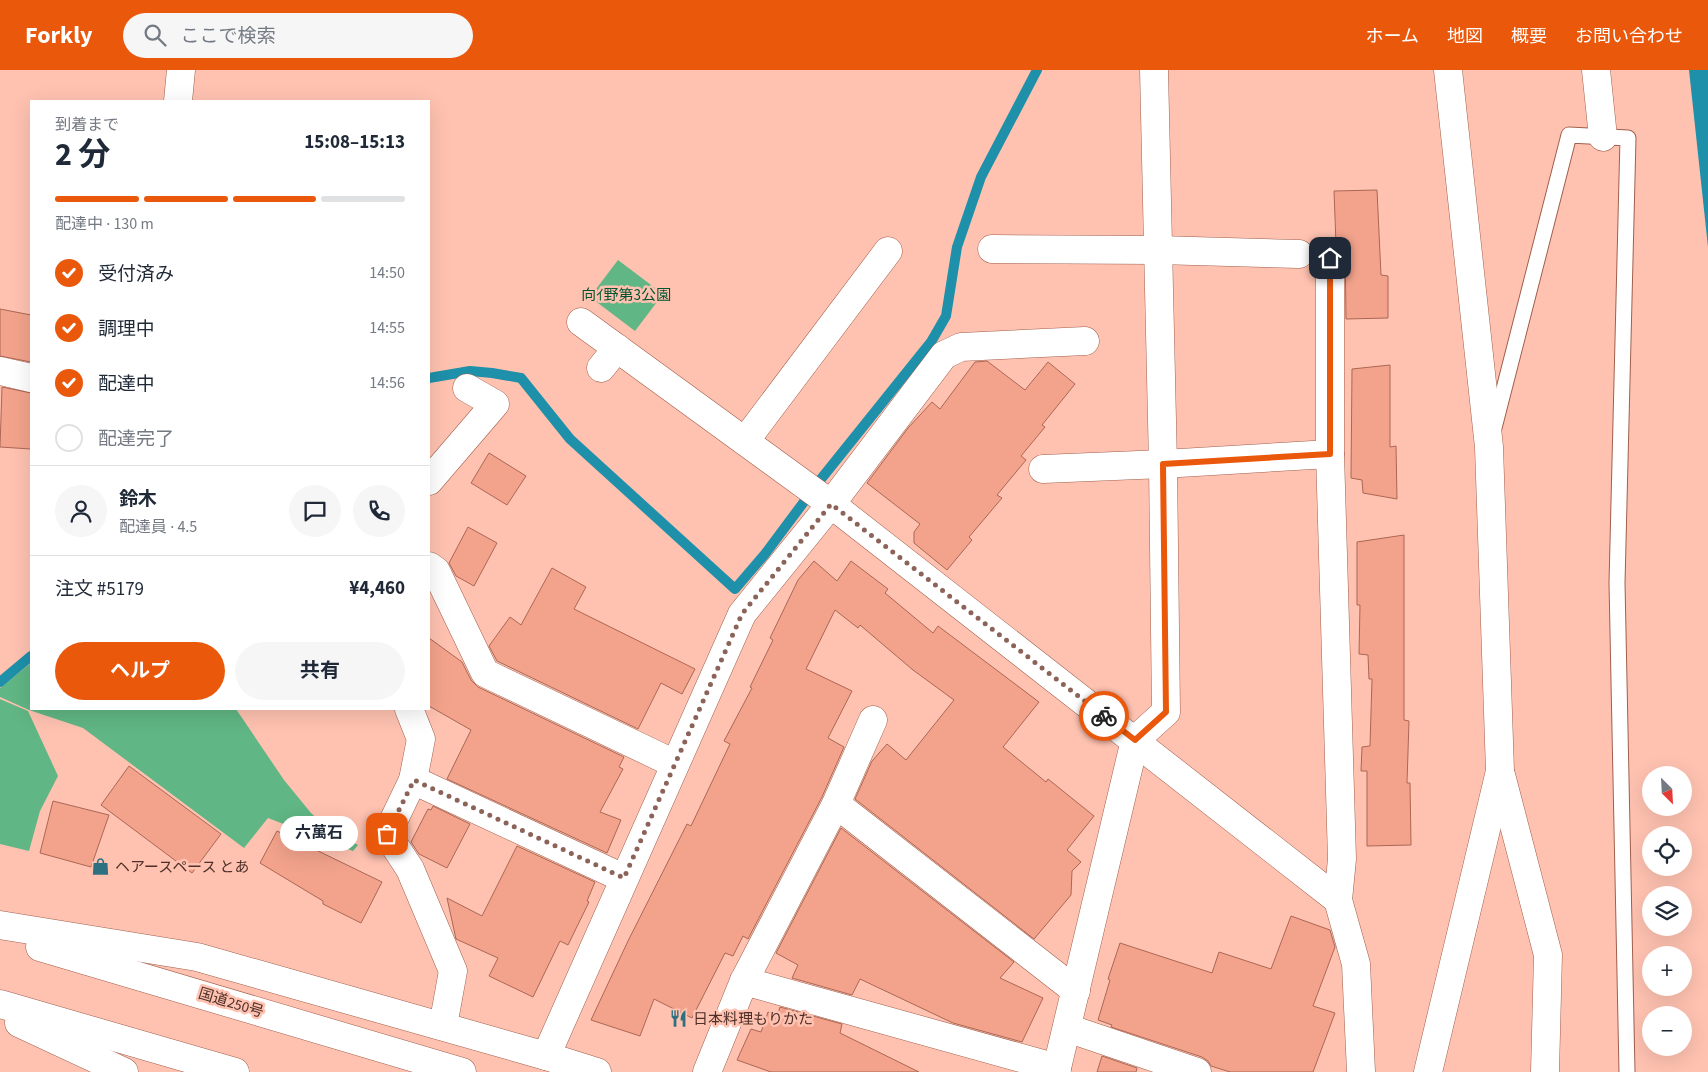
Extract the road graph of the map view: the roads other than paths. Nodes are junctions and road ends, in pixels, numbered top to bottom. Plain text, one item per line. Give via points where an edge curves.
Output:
1 (181, 70) edge
2 (1154, 70) edge
3 (1448, 70) edge
4 (1596, 70) edge
5 (178, 100) edge
6 (1603, 137) junction
7 (992, 249) dead end
8 (1158, 250) junction
9 (888, 251) dead end
10 (1298, 254) dead end
11 (1330, 258) dead end
12 (581, 322) dead end
13 (1085, 341) dead end
14 (0, 370) edge
15 (30, 378) edge
16 (467, 388) dead end
17 (745, 441) junction
18 (1489, 447) junction
19 (1330, 454) junction
20 (1163, 464) junction
21 (1043, 469) dead end
22 (430, 480) edge
23 (830, 503) junction
24 (430, 567) edge
25 (410, 710) edge
26 (873, 720) dead end
27 (1135, 740) junction
28 (675, 764) junction
29 (1500, 771) junction
30 (414, 780) junction
31 (836, 804) junction
32 (624, 878) junction
33 (1338, 900) junction
34 (0, 925) edge
35 (0, 935) edge
36 (744, 981) junction
37 (1076, 991) junction
38 (0, 1004) edge
39 (0, 1014) edge
40 (443, 1026) junction
41 (1067, 1028) junction
42 (546, 1056) junction
43 (110, 1069) edge
44 (1057, 1070) edge
45 (234, 1072) edge
46 (462, 1072) edge
47 (597, 1072) edge
48 (707, 1072) edge
49 (1196, 1072) edge
50 (1361, 1072) edge
51 (1428, 1072) edge
52 (1545, 1072) edge
53 (1627, 1072) edge

1 - 5 main road
2 - 8 main road
3 - 18 main road
4 - 6 main road
6 - 18 lane via 1569,135
6 - 53 lane via 1628,138 1617,583
7 - 8 main road
8 - 10 main road
8 - 20 main road
9 - 17 main road
11 - 19 main road
12 - 17 main road via 609,358
13 - 23 main road via 961,347 944,355
14 - 15 main road
16 - 22 main road via 495,404
17 - 23 main road
18 - 29 main road
19 - 20 main road
19 - 33 main road via 1342,859
20 - 21 main road
20 - 27 main road via 1166,712
23 - 27 main road
23 - 28 main road via 742,614
24 - 28 main road via 436,571 485,673
25 - 30 main road via 421,739
26 - 31 main road
27 - 33 main road
27 - 37 main road
28 - 32 main road
29 - 51 main road
29 - 52 main road via 1548,955
30 - 32 main road
30 - 40 main road via 387,834 410,869 453,971
31 - 36 main road
31 - 37 main road
32 - 42 main road
33 - 50 main road via 1356,964
34 - 40 main road via 197,957
35 - 46 main road, 国道250号
36 - 44 main road
36 - 48 main road
37 - 41 main road
38 - 45 main road
39 - 43 main road
40 - 42 main road
41 - 44 main road
41 - 49 main road
42 - 47 main road

